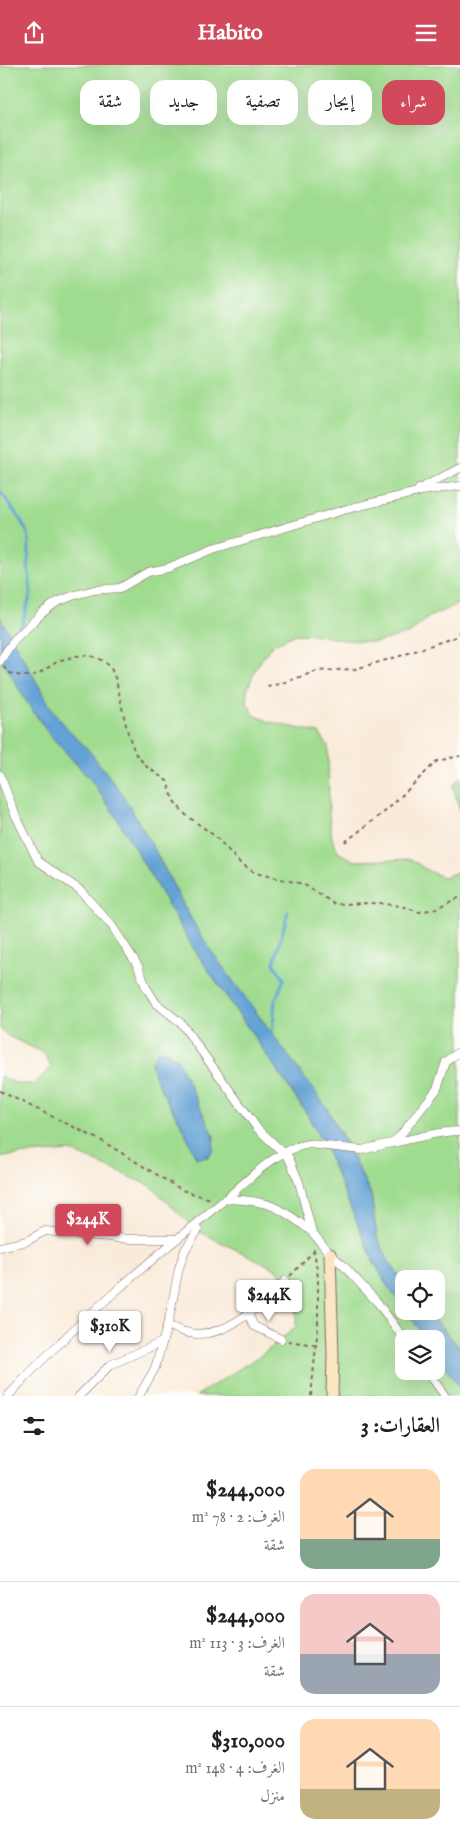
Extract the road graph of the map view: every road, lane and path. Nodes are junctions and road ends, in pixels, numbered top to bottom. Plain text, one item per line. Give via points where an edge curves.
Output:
1 (460, 468) edge
2 (460, 486) edge
3 (411, 493) junction
4 (460, 631) edge
5 (0, 662) edge
6 (267, 686) dead end
7 (460, 756) edge
8 (0, 775) edge
9 (344, 842) dead end
10 (460, 897) edge
11 (460, 1051) edge
12 (0, 1091) edge
13 (460, 1131) edge
14 (391, 1143) junction
15 (284, 1153) junction
16 (226, 1199) junction
17 (198, 1230) dead end
18 (312, 1232) junction
19 (176, 1239) junction
20 (0, 1247) edge
21 (314, 1251) junction
22 (330, 1254) junction
23 (285, 1281) joint
24 (248, 1314) junction
25 (167, 1325) junction
26 (398, 1330) edge
27 (281, 1339) joint
28 (162, 1342) junction
29 (315, 1345) junction
30 (433, 1380) edge
31 (8, 1396) edge
32 (79, 1396) edge
33 (139, 1396) edge
34 (311, 1396) edge
35 (332, 1396) edge
36 (445, 1396) edge

1 - 3 street
2 - 3 street
3 - 5 street via 213,549 168,569 143,574 127,586 94,590 57,602 14,640
4 - 6 path via 455,637 355,669 318,671
5 - 10 path via 5,670 21,676 32,676 76,655 88,655 110,666 136,753 146,767 167,781 174,801 186,815 216,837 240,863 256,873 303,883 335,904 378,903 419,912
7 - 9 path via 436,761 387,810
8 - 15 street via 38,861 80,889 112,926 138,965 156,1003 182,1023 258,1127
11 - 14 street via 446,1062 437,1089
12 - 16 path via 102,1141 182,1190 206,1198
13 - 14 street
14 - 15 street via 362,1150 309,1144
15 - 16 street
15 - 18 street via 299,1182
16 - 18 street via 270,1204
16 - 19 street
17 - 25 street via 185,1250 179,1268
18 - 21 path
18 - 22 street
19 - 20 street via 129,1239 45,1231 27,1241
19 - 31 street via 71,1331
21 - 23 path
21 - 29 path via 318,1278
22 - 26 street via 378,1303
22 - 35 main road
23 - 24 street
24 - 25 street via 217,1331 190,1333
24 - 27 street via 254,1326
25 - 28 street
27 - 29 path
28 - 32 street via 110,1365
28 - 33 street via 155,1368
29 - 34 path
30 - 36 street

